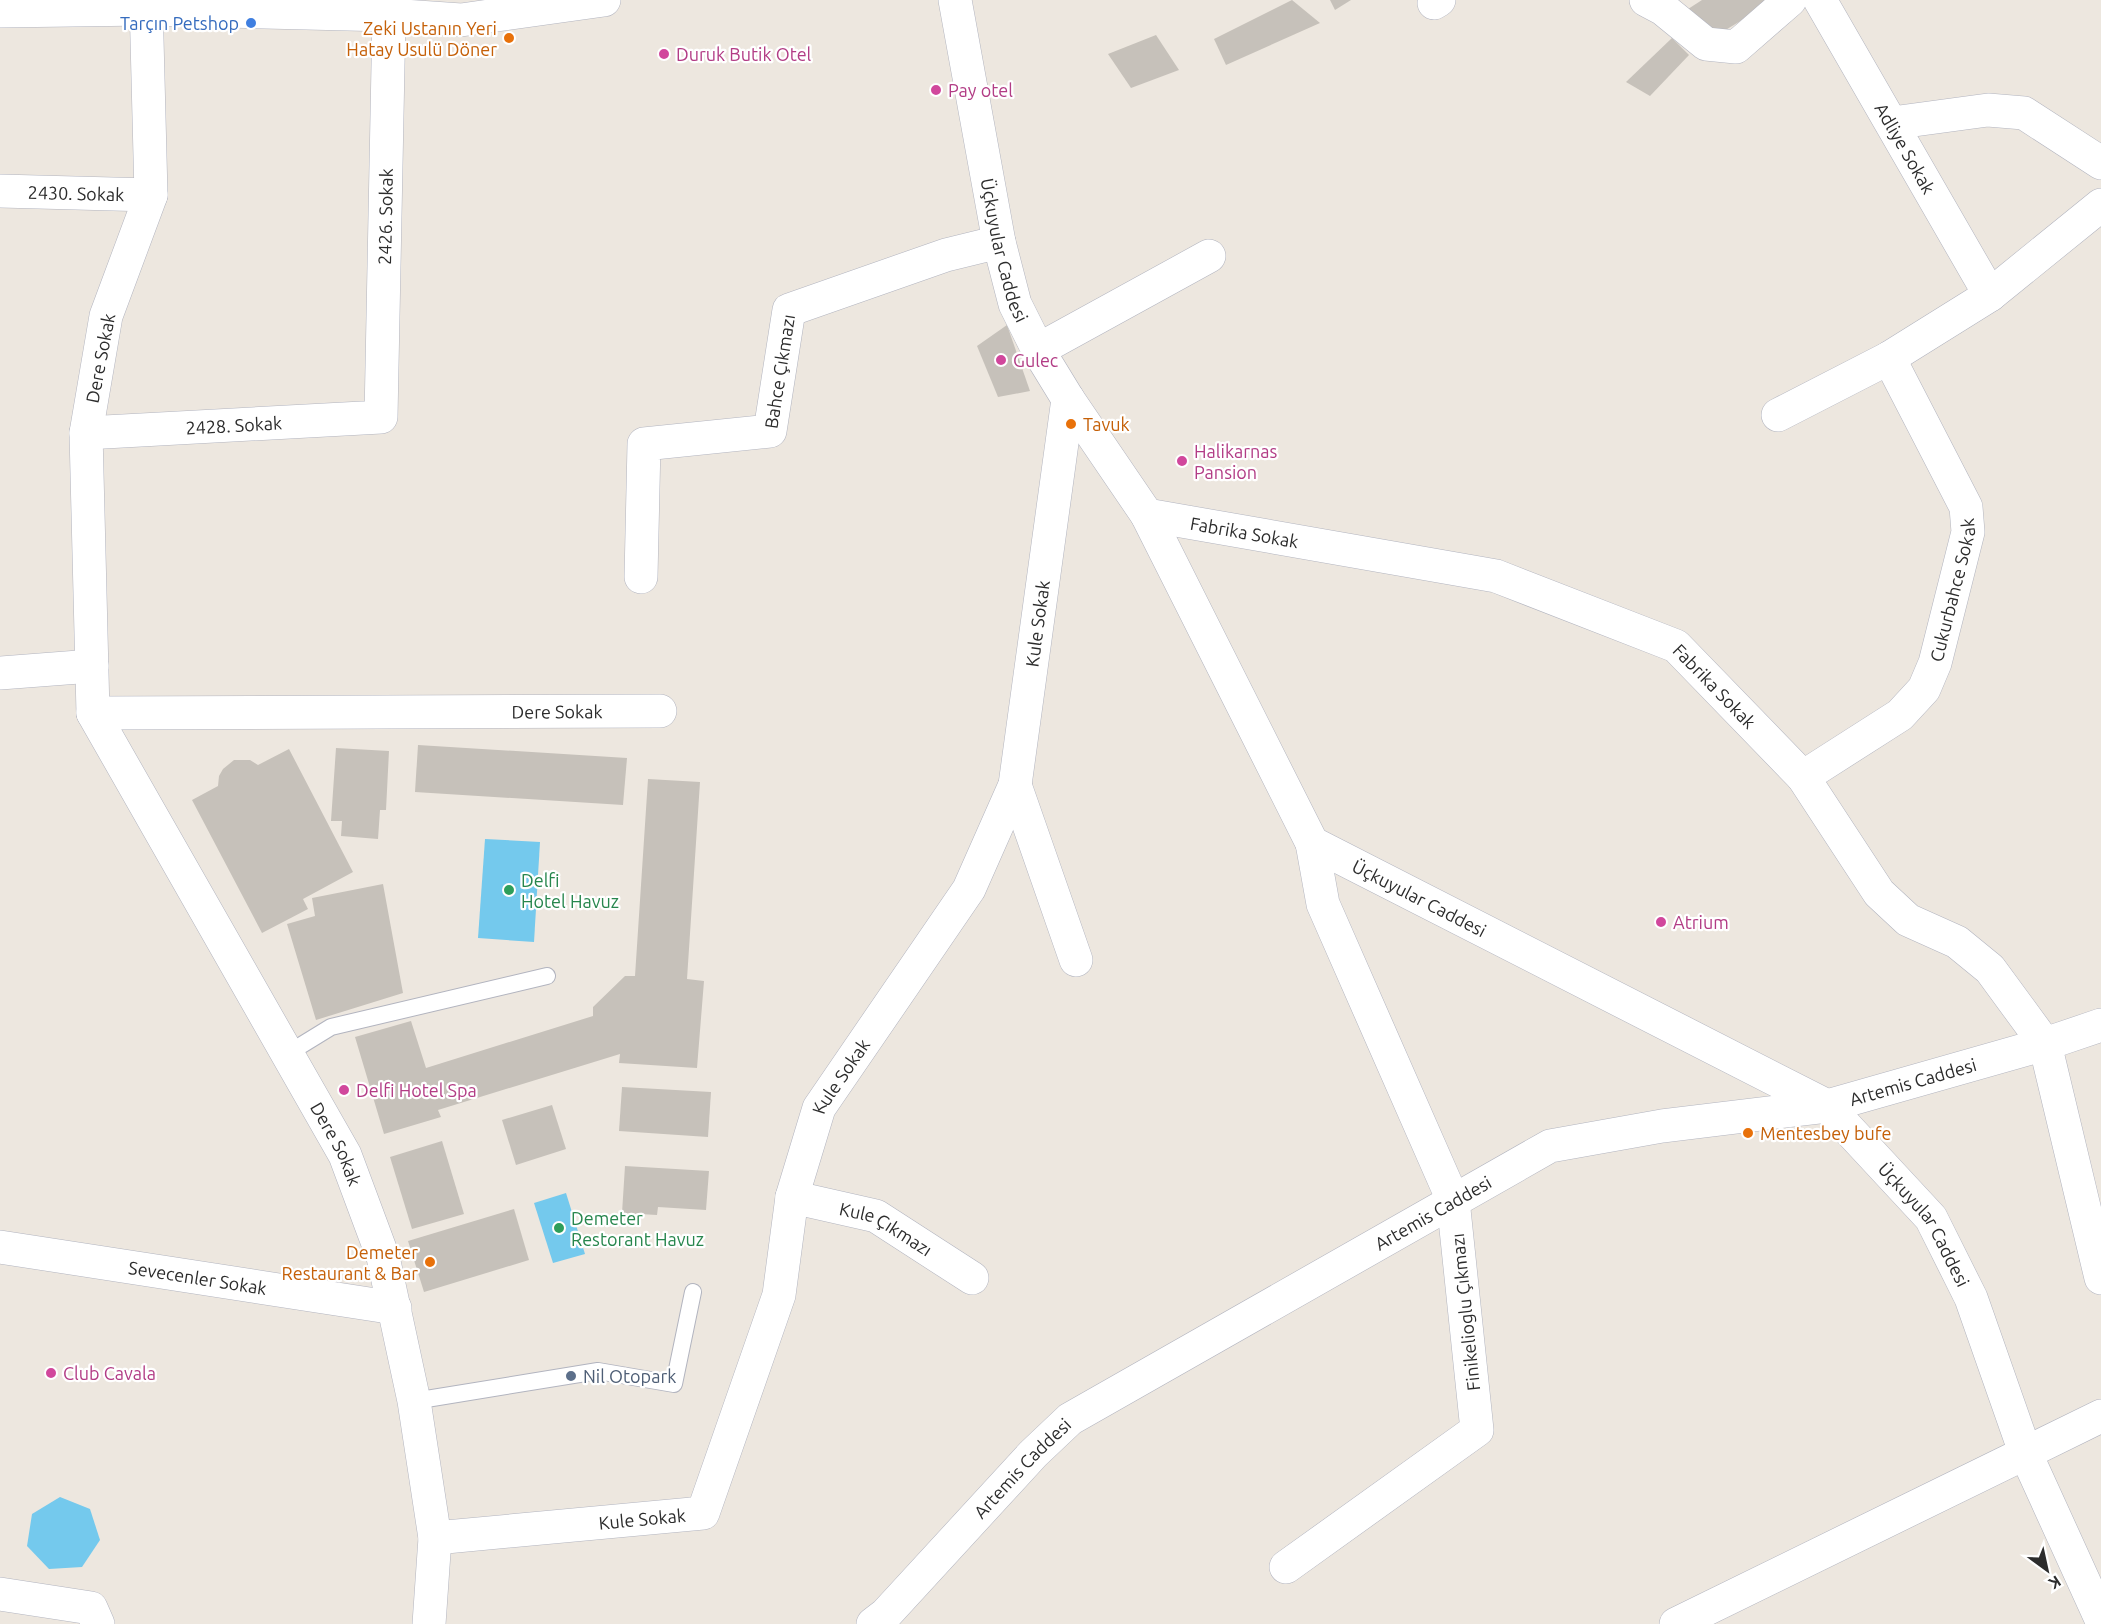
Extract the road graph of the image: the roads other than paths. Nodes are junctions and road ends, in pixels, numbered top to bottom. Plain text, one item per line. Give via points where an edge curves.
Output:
1 (604, 0) edge
2 (955, 0) edge
3 (1646, 0) edge
4 (1790, 0) edge
5 (1820, 0) edge
6 (146, 5) edge
7 (387, 8) edge
8 (0, 11) edge
9 (1892, 123) junction
10 (2101, 163) edge
11 (0, 191) edge
12 (152, 195) junction
13 (2101, 205) edge
14 (999, 242) junction
15 (1209, 255) dead end
16 (1990, 295) junction
17 (1038, 350) junction
18 (1888, 358) junction
19 (1068, 399) junction
20 (1778, 415) dead end
21 (381, 417) joint
22 (86, 433) junction
23 (1147, 514) junction
24 (641, 577) dead end
25 (92, 666) junction
26 (0, 673) edge
27 (660, 711) dead end
28 (93, 713) junction
29 (1803, 777) junction
30 (1015, 785) junction
31 (1312, 843) junction
32 (1076, 960) dead end
33 (547, 976) dead end
34 (2101, 1025) edge
35 (2045, 1044) junction
36 (287, 1054) junction
37 (1827, 1106) junction
38 (792, 1197) junction
39 (1453, 1200) junction
40 (0, 1247) edge
41 (972, 1278) dead end
42 (2101, 1278) edge
43 (693, 1292) dead end
44 (395, 1308) junction
45 (414, 1401) junction
46 (2101, 1416) edge
47 (2025, 1452) junction
48 (435, 1538) junction
49 (1286, 1567) dead end
50 (0, 1594) edge
51 (2101, 1620) edge
52 (98, 1624) edge
53 (429, 1624) edge
54 (873, 1624) edge
55 (1676, 1624) edge

1 - 7 street via 461,20
2 - 14 street, Üçkuyular Caddesi
3 - 4 street via 1706,44 1736,47
5 - 9 street, Adliye Sokak
6 - 7 street
6 - 8 street
6 - 12 street, Dere Sokak
7 - 21 street, 2426. Sokak
9 - 10 street via 1988,110 2024,113
9 - 16 street, Adliye Sokak
11 - 12 street, 2430. Sokak
12 - 22 street, Dere Sokak via 106,316
13 - 16 street
14 - 17 street, Üçkuyular Caddesi via 1015,304
14 - 24 street, Bahce Çıkmazı via 946,255 789,310 770,431 644,444
15 - 17 street
16 - 18 street
17 - 19 street, Üçkuyular Caddesi
18 - 20 street
18 - 29 street, Cukurbahce Sokak via 1966,507 1968,532 1935,663 1924,689 1900,715
19 - 23 street, Üçkuyular Caddesi
19 - 30 street, Kule Sokak
21 - 22 street, 2428. Sokak
22 - 25 street, Dere Sokak
23 - 29 street, Fabrika Sokak via 1496,576 1676,646
23 - 31 street, Üçkuyular Caddesi
25 - 26 street
25 - 28 street, Dere Sokak
27 - 28 street, Dere Sokak
28 - 36 street, Dere Sokak
29 - 35 street, Fabrika Sokak via 1879,893 1908,920 1957,942 1990,969
30 - 32 street
30 - 38 street, Kule Sokak via 969,889 819,1107
31 - 37 street, Üçkuyular Caddesi
31 - 39 street, Finikelioglu Çıkmazı via 1323,904
33 - 36 lane via 331,1027
34 - 35 street, Artemis Caddesi
35 - 37 street, Artemis Caddesi
35 - 42 street
36 - 44 street, Dere Sokak via 345,1155 383,1257
37 - 39 street, Artemis Caddesi via 1662,1126 1550,1146
37 - 47 street, Üçkuyular Caddesi via 1931,1218 1971,1298
38 - 41 street, Kule Çıkmazı via 876,1216
38 - 48 street, Kule Sokak via 779,1295 703,1513
39 - 49 street, Finikelioglu Çıkmazı via 1477,1430
39 - 54 street, Artemis Caddesi via 1070,1419
40 - 44 street, Sevecenler Sokak
43 - 45 lane via 674,1384 598,1371
44 - 45 street, Dere Sokak
45 - 48 street, Dere Sokak
46 - 47 street
47 - 51 street, Üçkuyular Caddesi
47 - 55 street
48 - 53 street, Dere Sokak
50 - 52 street via 91,1608

